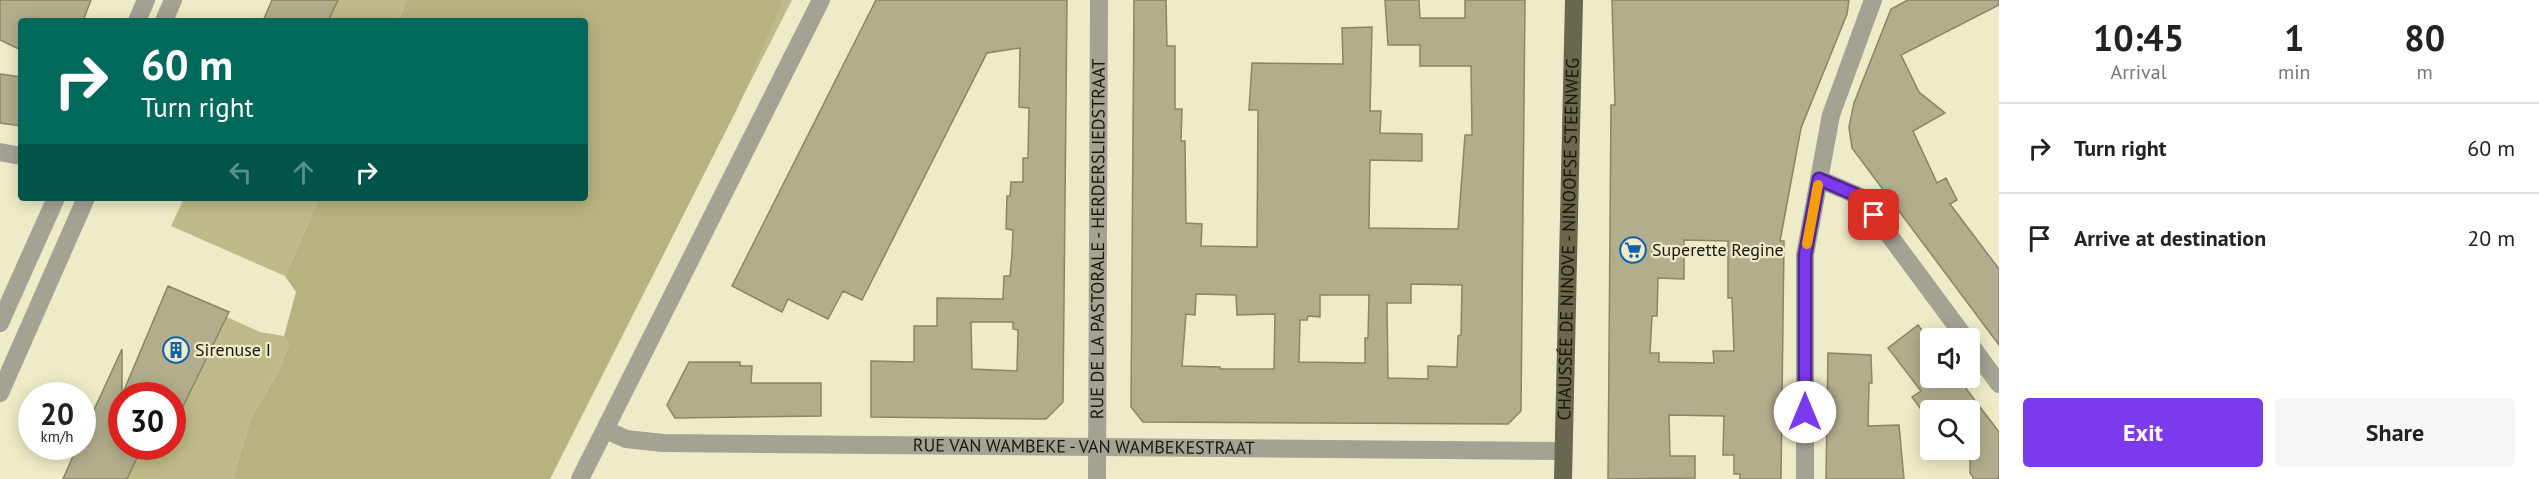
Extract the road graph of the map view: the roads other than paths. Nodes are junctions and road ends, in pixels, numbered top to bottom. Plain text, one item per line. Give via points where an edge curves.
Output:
1 (146, 0) edge
2 (173, 0) edge
3 (821, 0) edge
4 (1099, 0) edge
5 (1574, 0) edge
6 (1873, 0) edge
7 (137, 18) edge
8 (165, 18) edge
9 (0, 152) edge
10 (18, 155) edge
11 (1819, 179) junction
12 (55, 201) edge
13 (85, 201) edge
14 (0, 323) edge
15 (1958, 328) edge
16 (1980, 358) edge
17 (1999, 384) edge
18 (0, 393) edge
19 (606, 430) junction
20 (1097, 448) junction
21 (1563, 452) junction
22 (580, 479) edge
23 (1097, 479) edge
24 (1563, 479) edge
25 (1805, 479) edge

1 - 7 street
2 - 8 street
3 - 19 street
4 - 20 street, RUE DE LA PASTORALE - HERDERSLIEDSTRAAT
5 - 21 main road, CHAUSSÉE DE NINOVE - NINOOFSE STEENWEG
6 - 11 street via 1831,115
9 - 10 street
11 - 15 street via 1861,197
11 - 25 street via 1805,255
12 - 14 street
13 - 18 street
16 - 17 street
19 - 20 street, RUE VAN WAMBEKE - VAN WAMBEKESTRAAT via 626,439 663,443
19 - 22 street
20 - 21 street, RUE VAN WAMBEKE - VAN WAMBEKESTRAAT
20 - 23 street, RUE DE LA PASTORALE - HERDERSLIEDSTRAAT
21 - 24 main road, CHAUSSÉE DE NINOVE - NINOOFSE STEENWEG

